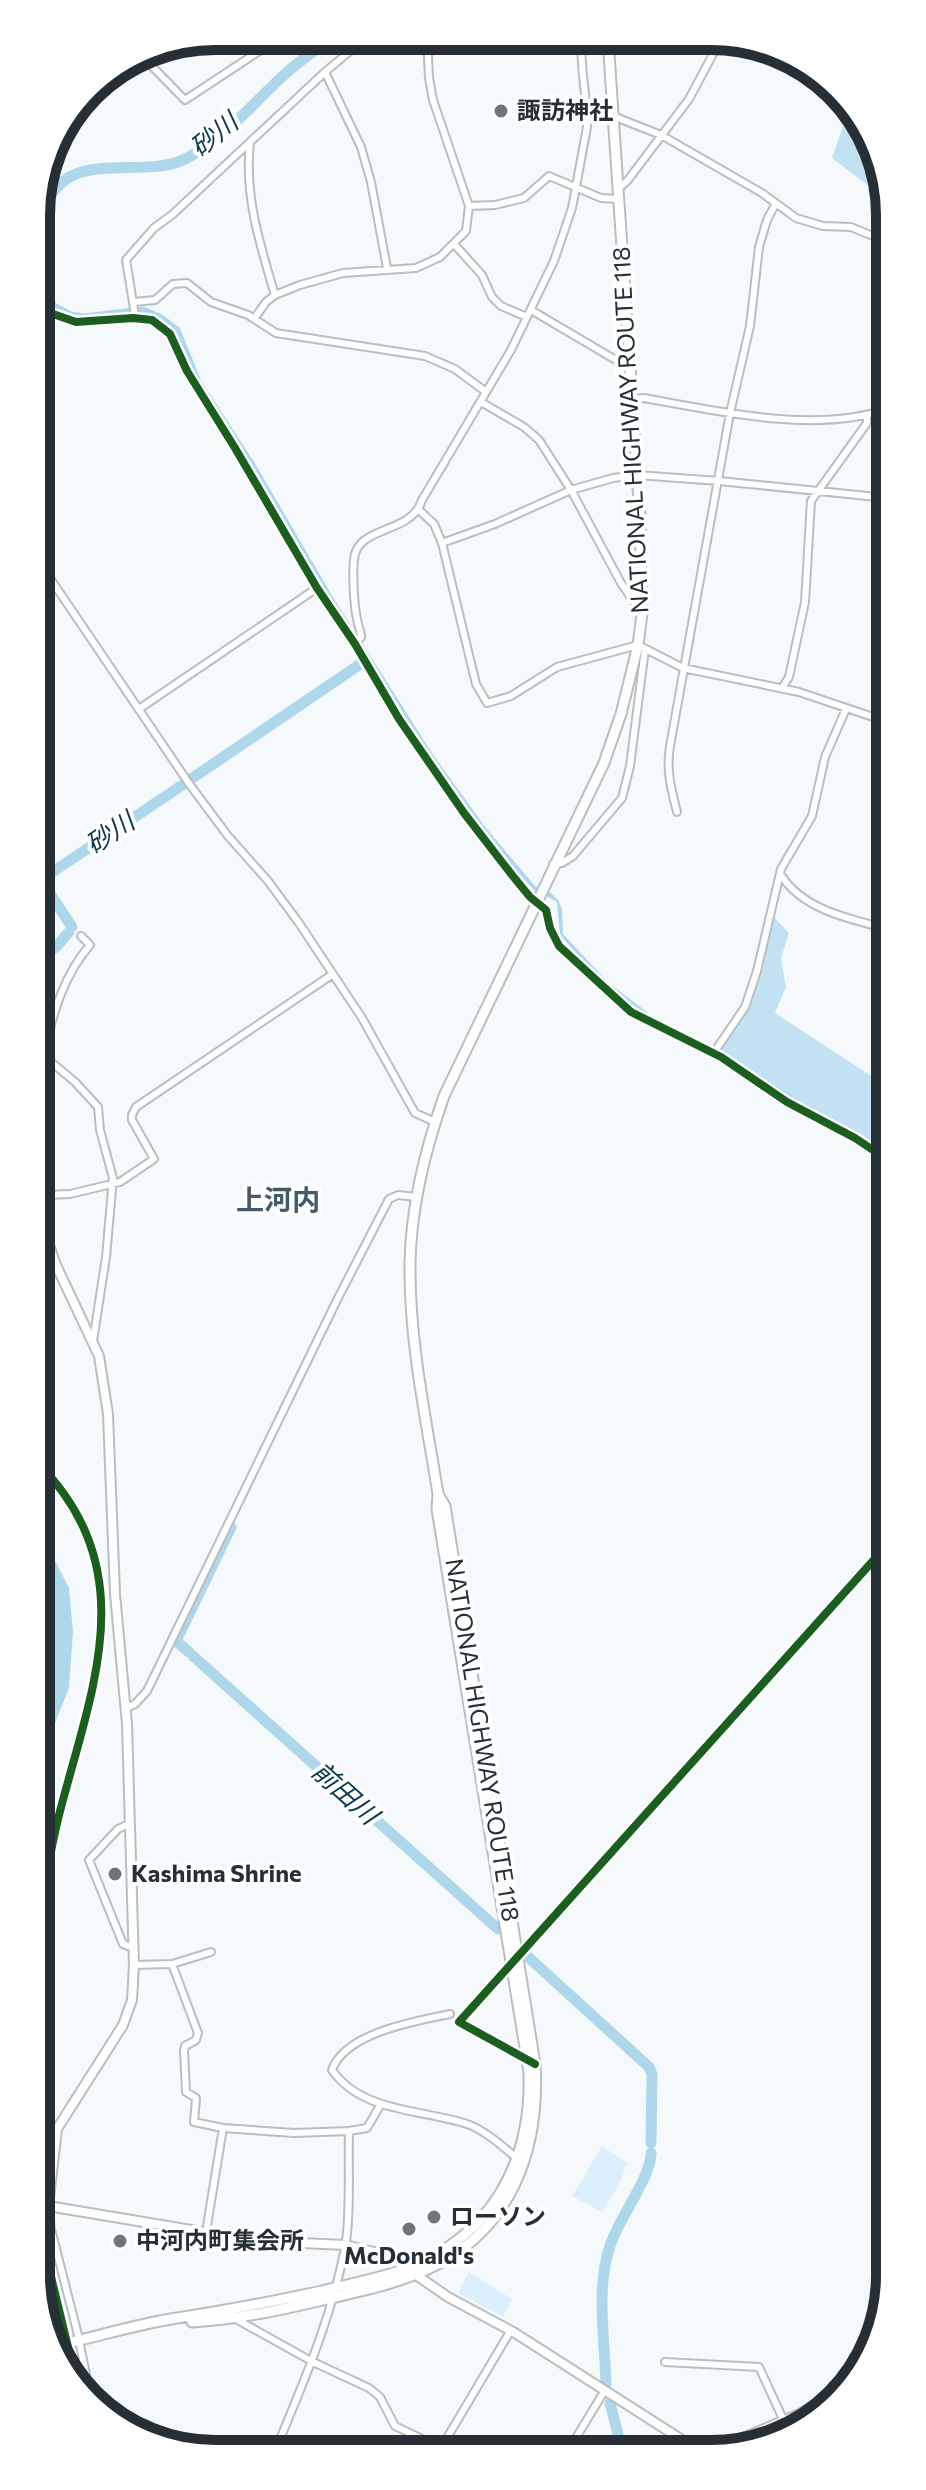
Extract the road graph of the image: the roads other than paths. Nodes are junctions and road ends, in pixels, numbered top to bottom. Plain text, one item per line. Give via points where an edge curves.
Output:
1 (261, 50) edge
2 (351, 50) edge
3 (428, 50) edge
4 (581, 50) edge
5 (609, 50) edge
6 (715, 50) edge
7 (150, 64) edge
8 (325, 72) junction
9 (613, 116) junction
10 (661, 135) junction
11 (250, 143) junction
12 (576, 186) junction
13 (618, 194) junction
14 (775, 205) junction
15 (469, 206) junction
16 (876, 237) edge
17 (454, 244) junction
18 (387, 268) junction
19 (275, 295) junction
20 (134, 304) junction
21 (531, 310) junction
22 (50, 312) edge
23 (135, 315) dead end
24 (527, 317) junction
25 (254, 319) junction
26 (631, 369) junction
27 (486, 392) junction
28 (632, 399) junction
29 (481, 402) junction
30 (876, 412) edge
31 (730, 413) junction
32 (867, 415) junction
33 (637, 475) junction
34 (719, 481) junction
35 (571, 490) junction
36 (814, 492) junction
37 (876, 497) edge
38 (419, 510) junction
39 (442, 543) junction
40 (50, 578) edge
41 (317, 588) junction
42 (642, 614) junction
43 (358, 641) junction
44 (642, 647) junction
45 (683, 668) junction
46 (782, 688) junction
47 (139, 709) junction
48 (846, 709) junction
49 (876, 718) edge
50 (677, 812) dead end
51 (553, 864) junction
52 (781, 875) junction
53 (536, 901) junction
54 (876, 926) edge
55 (81, 936) dead end
56 (333, 974) junction
57 (50, 1025) edge
58 (714, 1051) junction
59 (50, 1061) edge
60 (435, 1122) junction
61 (876, 1152) edge
62 (114, 1184) junction
63 (50, 1195) edge
64 (416, 1197) junction
65 (50, 1252) edge
66 (93, 1341) junction
67 (876, 1557) edge
68 (126, 1708) junction
69 (129, 1824) junction
70 (133, 1948) junction
71 (211, 1952) dead end
72 (515, 1958) junction
73 (172, 1964) junction
74 (134, 1965) junction
75 (450, 2014) dead end
76 (531, 2062) junction
77 (381, 2104) junction
78 (223, 2128) junction
79 (349, 2131) junction
80 (522, 2161) junction
81 (50, 2189) edge
82 (50, 2206) edge
83 (50, 2221) edge
84 (206, 2232) junction
85 (345, 2245) junction
86 (411, 2271) junction
87 (334, 2293) junction
88 (224, 2312) junction
89 (233, 2318) junction
90 (136, 2328) junction
91 (511, 2330) junction
92 (79, 2340) junction
93 (65, 2344) edge
94 (313, 2362) junction
95 (665, 2362) dead end
96 (87, 2378) edge
97 (605, 2390) junction
98 (795, 2417) edge
99 (783, 2419) junction
100 (741, 2437) edge
101 (280, 2440) edge
102 (424, 2440) edge
103 (447, 2440) edge
104 (575, 2440) edge
105 (682, 2440) edge

1 - 7 street via 185,100
2 - 8 street
3 - 15 street via 433,100
4 - 12 street via 588,114
5 - 9 highway, NATIONAL HIGHWAY ROUTE 118
6 - 10 street via 689,99
8 - 11 street
8 - 18 street via 361,147
9 - 10 street
9 - 13 highway, NATIONAL HIGHWAY ROUTE 118
10 - 13 street
10 - 14 street
11 - 19 street via 249,191
11 - 20 street via 154,228 126,260
12 - 13 street via 601,198
12 - 15 street via 549,176 532,194 515,201
12 - 21 street via 562,239
13 - 26 highway, NATIONAL HIGHWAY ROUTE 118
14 - 16 street via 807,222 851,227
14 - 31 street via 759,247 750,326
15 - 17 street via 466,231
17 - 18 street via 416,268
17 - 24 street via 501,306
18 - 19 street via 343,273
19 - 25 street
20 - 23 street
20 - 25 street via 155,300 180,282 211,302
21 - 24 street
21 - 26 street
22 - 41 street via 76,322 143,318 170,334
24 - 27 street
25 - 27 street via 276,333 425,356 455,369
26 - 28 highway, NATIONAL HIGHWAY ROUTE 118
27 - 29 street
28 - 31 street
28 - 33 highway, NATIONAL HIGHWAY ROUTE 118
29 - 35 street via 533,433
29 - 38 street
30 - 32 street
31 - 32 street via 805,419
31 - 34 street
32 - 36 street via 867,423
33 - 34 street
33 - 35 street
33 - 42 highway, NATIONAL HIGHWAY ROUTE 118
34 - 36 street
34 - 45 street
35 - 39 street
35 - 42 street
36 - 37 street
36 - 46 street via 805,602
38 - 39 street via 434,524
38 - 43 street via 356,549
39 - 44 street via 476,684 487,703 511,696 557,667
40 - 47 street
41 - 43 street
41 - 47 street
42 - 44 highway, NATIONAL HIGHWAY ROUTE 118
43 - 53 street via 399,719
44 - 45 street
44 - 51 highway, NATIONAL HIGHWAY ROUTE 118 via 604,763
44 - 51 street via 622,798 573,856
45 - 46 street
45 - 50 street via 667,763
46 - 48 street
47 - 56 street
48 - 49 street
48 - 52 street via 825,757 812,816
51 - 53 highway, NATIONAL HIGHWAY ROUTE 118
52 - 54 street via 799,896
52 - 58 street via 745,1007
53 - 58 street via 546,910 559,946 621,1005
53 - 60 highway, NATIONAL HIGHWAY ROUTE 118
55 - 57 street via 90,945 72,969
56 - 60 street via 415,1113
56 - 62 street via 136,1107 132,1120 154,1159
58 - 61 street via 787,1102
59 - 62 street via 98,1107
60 - 64 highway, NATIONAL HIGHWAY ROUTE 118
62 - 63 street
62 - 66 street
64 - 68 street via 391,1197 383,1210 147,1691
64 - 72 highway, NATIONAL HIGHWAY ROUTE 118 via 412,1325 437,1509
65 - 66 main road
66 - 68 main road via 108,1414 115,1594
67 - 72 street
68 - 69 main road
69 - 70 main road
69 - 70 street via 89,1860 123,1944
70 - 74 main road
71 - 73 street
72 - 76 highway, NATIONAL HIGHWAY ROUTE 118
72 - 76 street via 459,2022
73 - 74 street
73 - 78 street via 198,2033 184,2051 186,2092 196,2098 194,2122
74 - 81 main road via 132,2000 123,2025 57,2129
75 - 77 street via 386,2029 336,2059 332,2070 342,2085
76 - 80 highway, NATIONAL HIGHWAY ROUTE 118
77 - 79 street via 367,2128
77 - 80 street via 469,2124
78 - 79 street
78 - 84 street
79 - 85 street
80 - 86 highway, NATIONAL HIGHWAY ROUTE 118 via 481,2218
82 - 84 main road
83 - 92 street
84 - 85 main road via 274,2243
85 - 86 main road via 378,2253
85 - 87 street
86 - 87 highway, NATIONAL HIGHWAY ROUTE 118
86 - 91 main road
87 - 88 highway, NATIONAL HIGHWAY ROUTE 118
87 - 89 highway, NATIONAL HIGHWAY ROUTE 118
87 - 94 street
88 - 89 street
88 - 90 highway, NATIONAL HIGHWAY ROUTE 118
89 - 90 highway, NATIONAL HIGHWAY ROUTE 118
89 - 94 street
90 - 92 highway, NATIONAL HIGHWAY ROUTE 118
91 - 97 main road
91 - 103 street
92 - 93 highway, NATIONAL HIGHWAY ROUTE 118
92 - 96 street
94 - 101 street
94 - 102 street via 369,2388 391,2413 395,2426
95 - 99 street via 759,2367
97 - 104 street
97 - 105 main road
98 - 99 street
99 - 100 street

